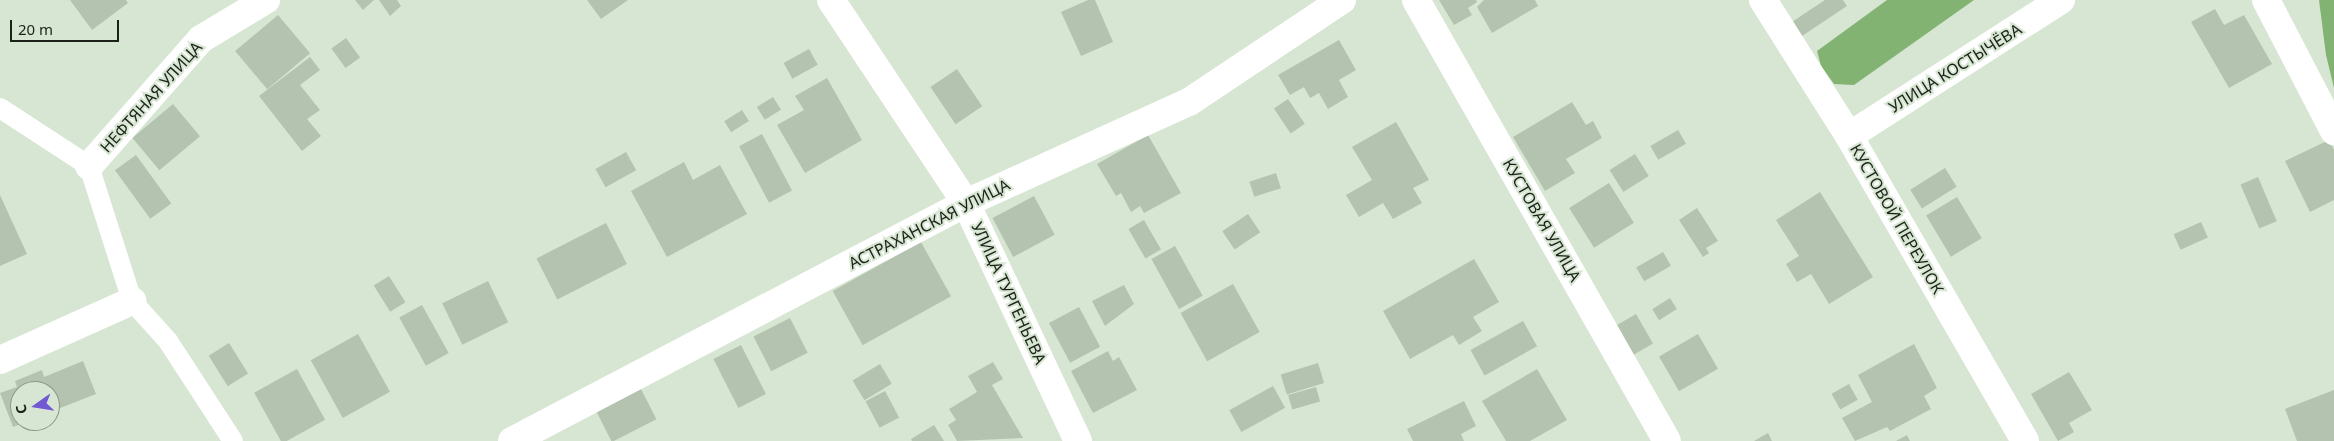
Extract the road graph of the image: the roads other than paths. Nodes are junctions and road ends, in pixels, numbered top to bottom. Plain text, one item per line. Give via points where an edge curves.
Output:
1 (266, 0) edge
2 (831, 0) edge
3 (1342, 0) edge
4 (1416, 0) edge
5 (1763, 0) edge
6 (2061, 0) edge
7 (2266, 0) edge
8 (0, 108) edge
9 (2334, 131) edge
10 (1849, 136) junction
11 (89, 166) junction
12 (966, 203) junction
13 (132, 301) junction
14 (0, 360) edge
15 (233, 441) edge
16 (512, 441) edge
17 (1078, 441) edge
18 (1667, 441) edge
19 (2025, 441) edge

1 - 11 street, НЕФТЯНАЯ УЛИЦА via 200,39
2 - 12 street, УЛИЦА ТУРГЕНЬЕВА
3 - 12 street, АСТРАХАНСКАЯ УЛИЦА via 1189,102
4 - 18 street, КУСТОВАЯ УЛИЦА
5 - 10 street, КУСТОВОЙ ПЕРЕУЛОК
6 - 10 street, УЛИЦА КОСТЫЧЁВА
7 - 9 street
8 - 11 lane
10 - 19 street, КУСТОВОЙ ПЕРЕУЛОК
11 - 13 lane
12 - 16 street, АСТРАХАНСКАЯ УЛИЦА
12 - 17 street, УЛИЦА ТУРГЕНЬЕВА
13 - 14 street
13 - 15 lane via 168,341

